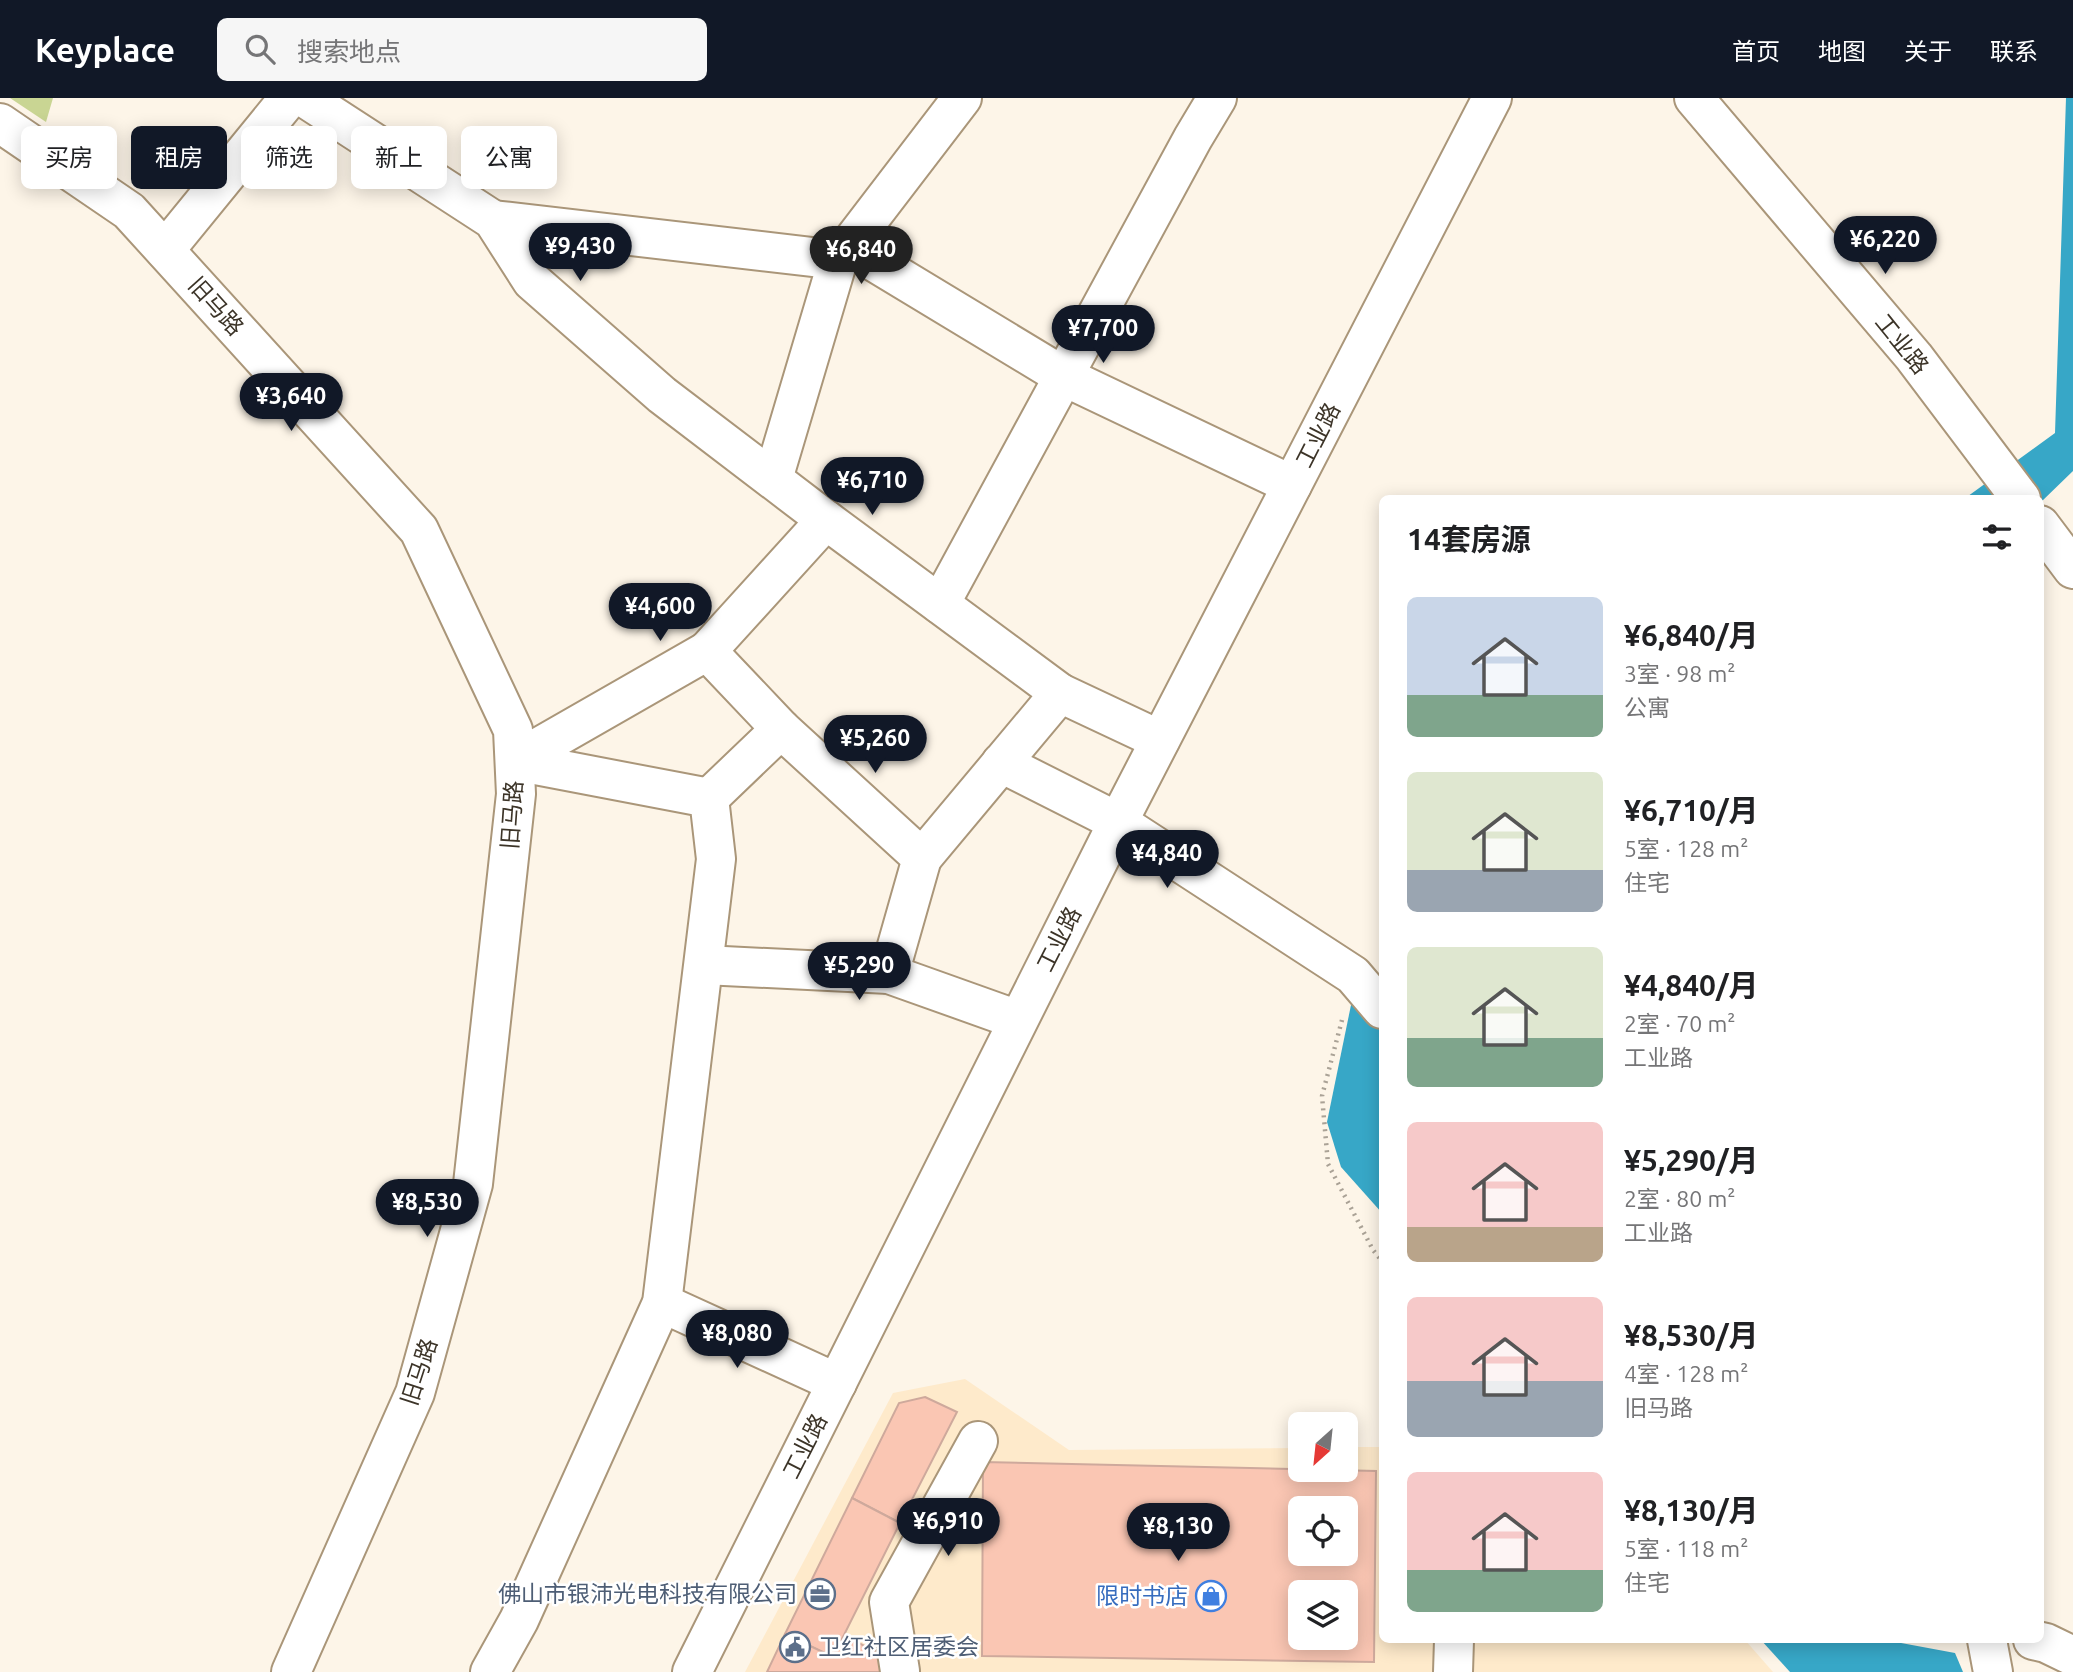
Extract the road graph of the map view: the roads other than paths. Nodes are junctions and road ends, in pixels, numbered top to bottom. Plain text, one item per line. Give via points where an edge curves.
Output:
1 (962, 98) edge
2 (1217, 98) edge
3 (1492, 98) edge
4 (1694, 98) edge
5 (307, 100) edge
6 (0, 123) edge
7 (494, 220) junction
8 (165, 250) junction
9 (843, 253) junction
10 (1063, 376) junction
11 (773, 479) junction
12 (1292, 485) junction
13 (2018, 495) edge
14 (826, 520) junction
15 (2044, 530) edge
16 (2073, 569) edge
17 (940, 604) junction
18 (707, 650) junction
19 (1060, 693) junction
20 (781, 729) junction
21 (1160, 740) junction
22 (515, 761) junction
23 (1001, 763) junction
24 (709, 798) junction
25 (1118, 822) junction
26 (922, 858) junction
27 (704, 965) junction
28 (889, 974) junction
29 (1379, 1005) edge
30 (1018, 1020) junction
31 (662, 1303) junction
32 (836, 1383) junction
33 (978, 1441) dead end
34 (1454, 1643) edge
35 (1988, 1643) edge
36 (2044, 1643) edge
37 (2073, 1656) edge
38 (291, 1672) edge
39 (490, 1672) edge
40 (692, 1672) edge
41 (900, 1672) edge
42 (920, 1672) edge
43 (1453, 1672) edge
44 (1993, 1672) edge

1 - 9 street
2 - 10 street
3 - 12 street, 工业路
4 - 13 street, 工业路 via 1914,358
5 - 7 street
5 - 8 street
6 - 8 street, 旧马路 via 129,211
7 - 9 street
7 - 11 street via 532,281 662,394
8 - 22 street, 旧马路 via 419,530 513,730
9 - 10 street
9 - 11 street
10 - 12 street
10 - 17 street
11 - 14 street
12 - 21 street, 工业路
14 - 17 street
14 - 18 street
15 - 16 street
17 - 19 street
18 - 20 street
18 - 22 street
19 - 21 street
19 - 23 street
20 - 24 street
20 - 26 street
21 - 25 street, 工业路
22 - 24 street
22 - 38 street, 旧马路 via 516,794 473,1184 415,1393
23 - 25 street
23 - 26 street
24 - 27 street via 716,859
25 - 29 street via 1355,977
25 - 30 street, 工业路
26 - 28 street
27 - 28 street
27 - 31 street
28 - 30 street
30 - 32 street, 工业路
31 - 32 street
31 - 39 street via 519,1620
32 - 40 street, 工业路
33 - 41 street via 889,1602
34 - 43 street
35 - 44 street
36 - 37 street
41 - 42 street

